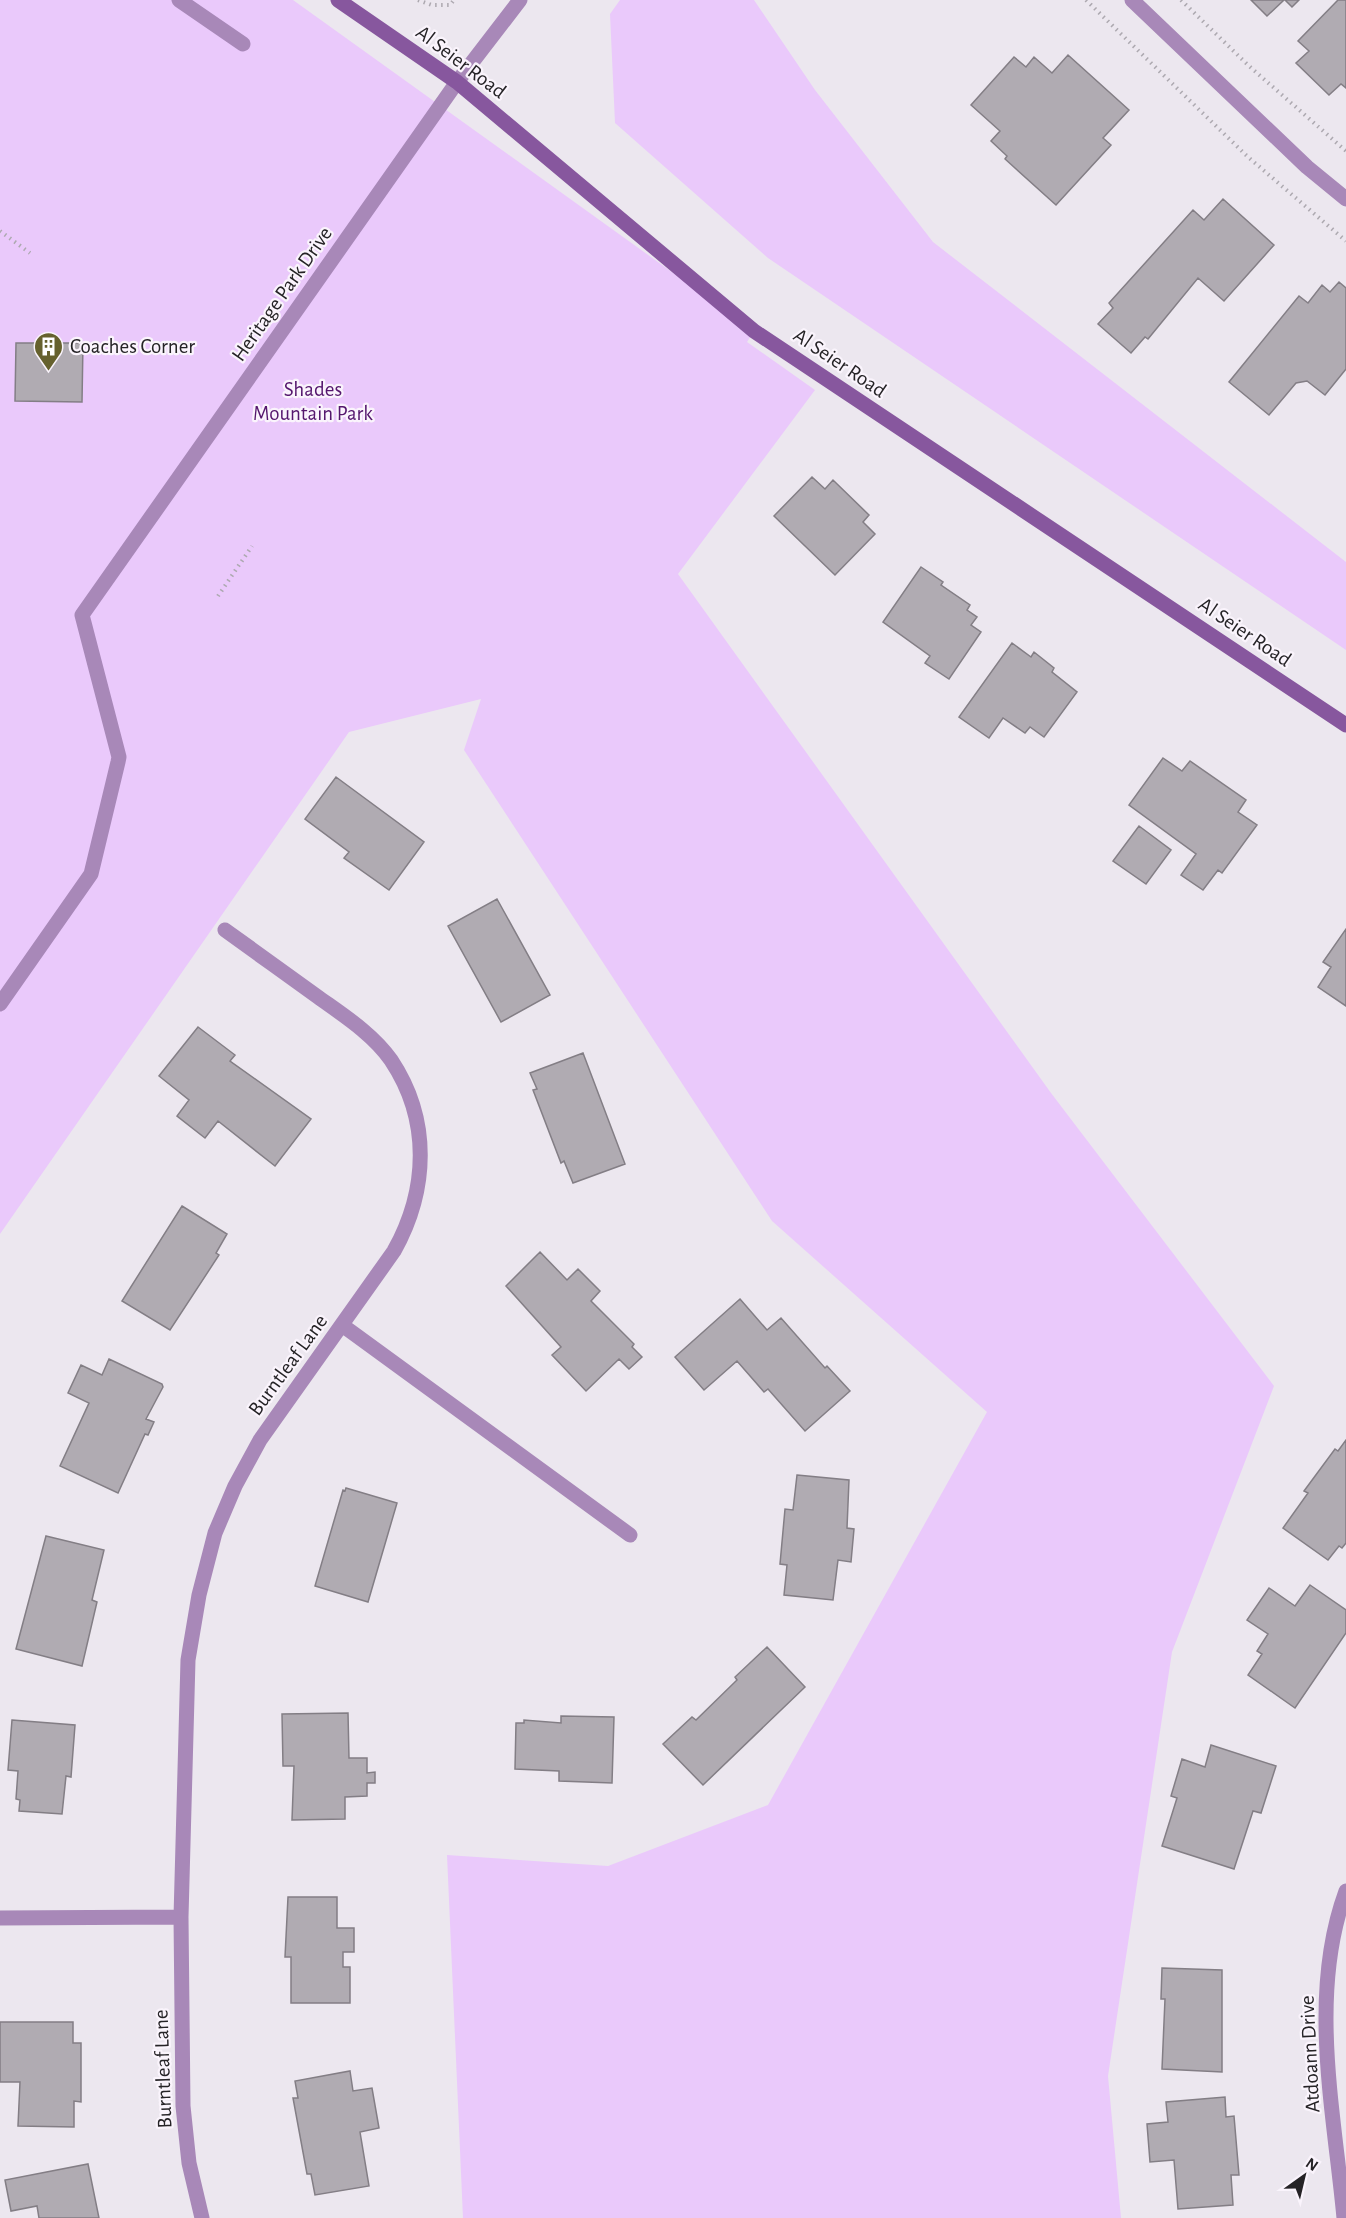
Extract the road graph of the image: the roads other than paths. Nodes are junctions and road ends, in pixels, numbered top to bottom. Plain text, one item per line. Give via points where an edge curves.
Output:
1 (179, 0) edge
2 (338, 0) edge
3 (520, 0) edge
4 (1132, 0) edge
5 (243, 44) dead end
6 (456, 82) junction
7 (1346, 199) edge
8 (1346, 725) edge
9 (225, 930) dead end
10 (0, 1004) edge
11 (342, 1325) junction
12 (630, 1535) dead end
13 (1346, 1891) edge
14 (182, 1917) junction
15 (0, 1918) edge
16 (202, 2218) edge
17 (1344, 2218) edge

1 - 5 street
2 - 6 street, Al Seier Road
3 - 6 street, Heritage Park Drive
4 - 7 street via 1307,167
6 - 8 street, Al Seier Road via 754,332
6 - 10 street, Heritage Park Drive via 82,615 118,762 91,874
9 - 11 street, Burntleaf Lane via 369,1036 390,1059 417,1114 421,1146 415,1206 394,1251
11 - 12 street
11 - 14 street, Burntleaf Lane via 260,1440 215,1533 188,1660
13 - 17 street, Atdoann Drive via 1336,1918 1326,1978 1326,2032
14 - 15 street
14 - 16 street, Burntleaf Lane via 183,2106 189,2163

